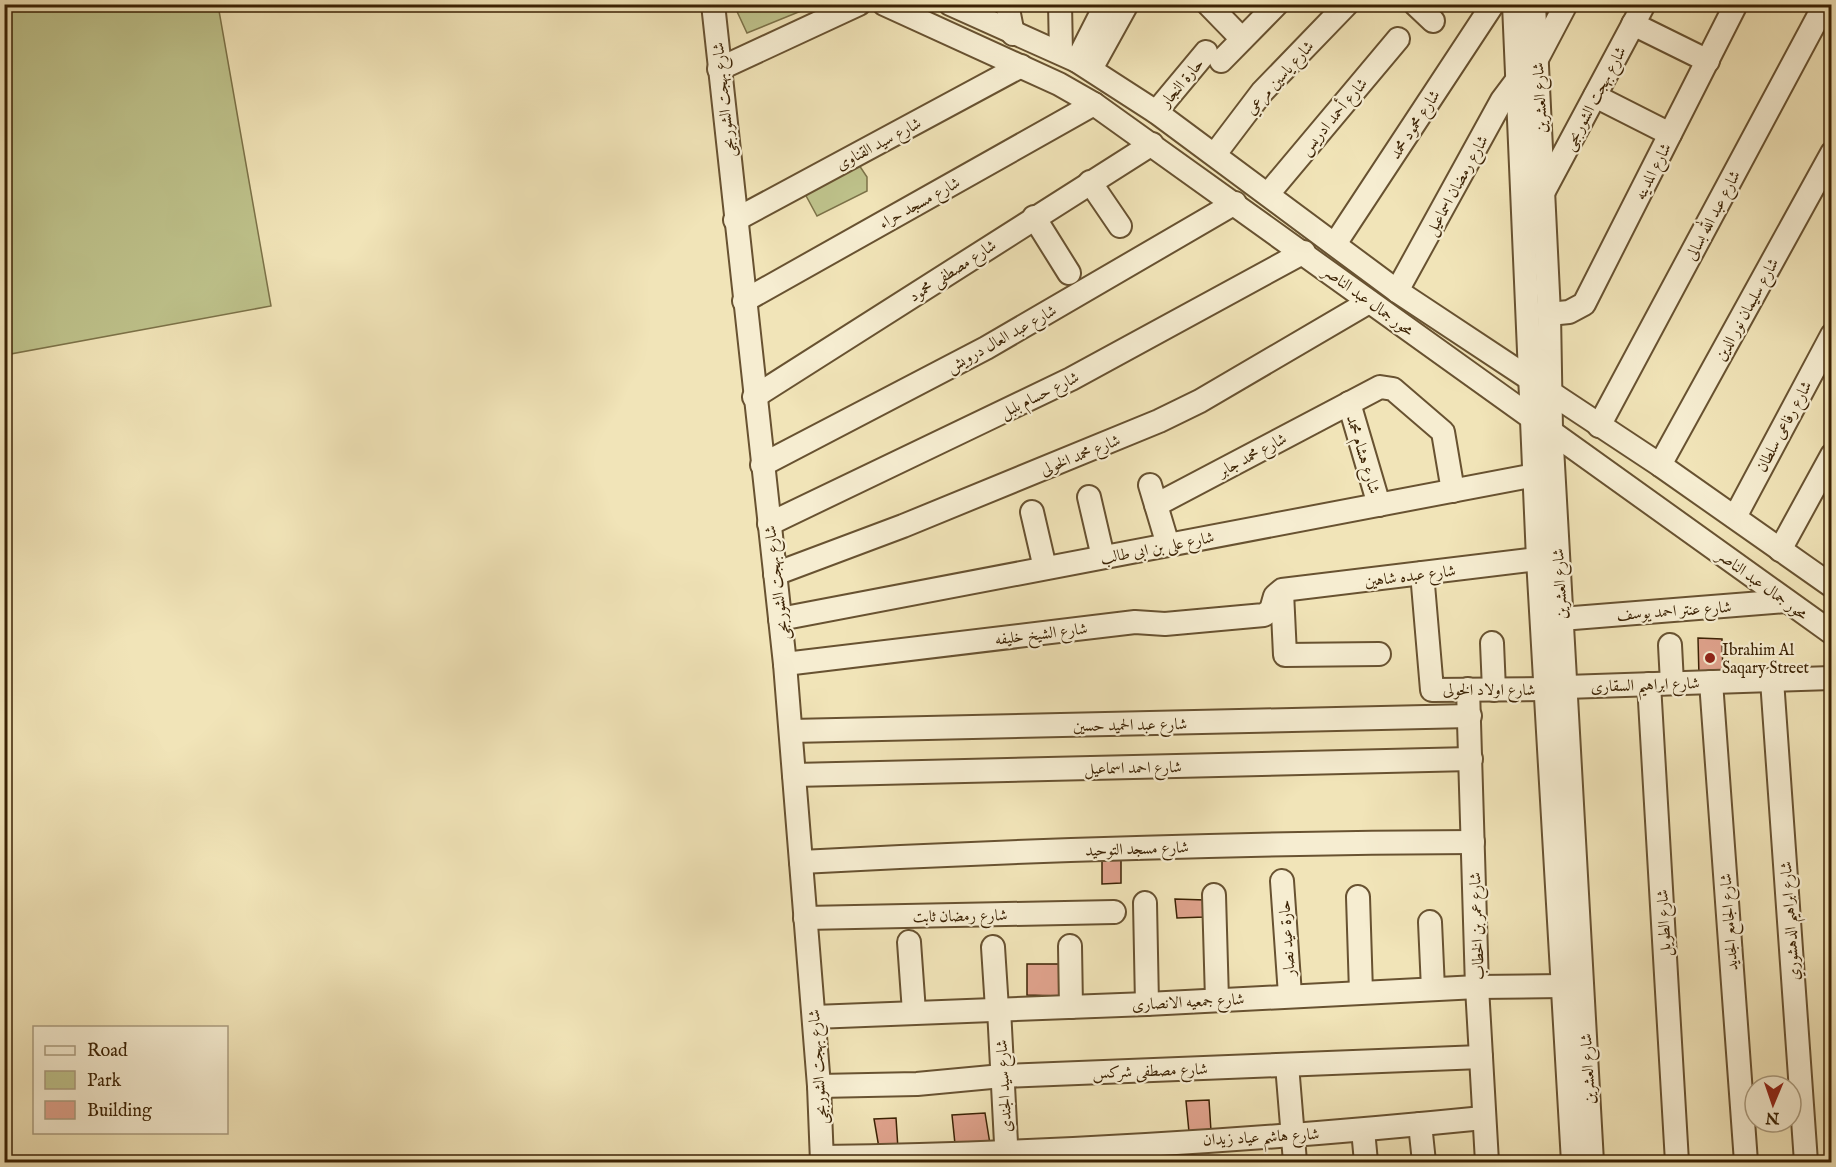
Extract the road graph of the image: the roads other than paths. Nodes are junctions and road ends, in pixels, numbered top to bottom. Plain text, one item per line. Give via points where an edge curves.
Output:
1 (713, 4) edge
2 (859, 4) edge
3 (884, 4) edge
4 (1007, 4) edge
5 (1060, 4) edge
6 (1106, 4) edge
7 (1127, 4) edge
8 (1208, 4) edge
9 (1277, 4) edge
10 (1347, 4) edge
11 (1415, 4) edge
12 (1493, 4) edge
13 (1514, 4) edge
14 (1534, 4) edge
15 (1566, 4) edge
16 (1737, 4) edge
17 (1826, 4) edge
18 (962, 7) edge
19 (1638, 14) edge
20 (1433, 21) dead end
21 (1013, 34) junction
22 (1242, 39) junction
23 (1398, 39) dead end
24 (1537, 59) junction
25 (1076, 61) junction
26 (1708, 61) junction
27 (1021, 66) junction
28 (719, 69) junction
29 (1517, 80) junction
30 (1595, 96) junction
31 (1094, 104) junction
32 (1156, 112) junction
33 (1670, 134) junction
34 (1152, 144) junction
35 (1215, 153) junction
36 (1832, 153) edge
37 (1090, 182) junction
38 (1544, 191) junction
39 (1268, 194) junction
40 (1235, 203) junction
41 (1035, 217) junction
42 (735, 219) junction
43 (1120, 226) dead end
44 (1335, 244) junction
45 (1304, 252) junction
46 (1069, 273) dead end
47 (1397, 291) junction
48 (744, 301) junction
49 (1370, 302) junction
50 (1549, 314) junction
51 (1832, 335) edge
52 (1542, 387) junction
53 (754, 397) junction
54 (1348, 403) junction
55 (1532, 416) junction
56 (1599, 426) junction
57 (1551, 429) junction
58 (1832, 455) edge
59 (762, 465) junction
60 (1660, 465) junction
61 (1535, 475) junction
62 (1453, 491) junction
63 (1089, 497) dead end
64 (1379, 505) junction
65 (1032, 512) dead end
66 (1735, 517) junction
67 (769, 524) junction
68 (1168, 545) junction
69 (1780, 550) junction
70 (1103, 557) junction
71 (1538, 559) junction
72 (1045, 568) junction
73 (1422, 573) junction
74 (775, 574) junction
75 (1832, 586) edge
76 (1282, 590) junction
77 (1786, 601) junction
78 (780, 619) junction
79 (1561, 619) junction
80 (1832, 633) edge
81 (1492, 643) dead end
82 (1670, 645) dead end
83 (1378, 654) dead end
84 (785, 664) junction
85 (1832, 678) edge
86 (1772, 680) junction
87 (1711, 682) junction
88 (1672, 683) junction
89 (1649, 684) junction
90 (1556, 688) junction
91 (1468, 689) junction
92 (1494, 690) junction
93 (1470, 716) junction
94 (790, 731) junction
95 (1471, 759) junction
96 (794, 775) junction
97 (1473, 842) junction
98 (801, 862) junction
99 (1282, 882) dead end
100 (1214, 895) dead end
101 (1358, 897) dead end
102 (1145, 903) dead end
103 (1114, 912) dead end
104 (806, 918) junction
105 (1430, 922) dead end
106 (909, 942) dead end
107 (1070, 946) dead end
108 (993, 947) dead end
109 (1563, 986) junction
110 (1478, 987) junction
111 (1433, 989) junction
112 (1361, 992) junction
113 (1290, 995) junction
114 (1218, 1000) junction
115 (1147, 1004) junction
116 (1071, 1007) junction
117 (998, 1009) junction
118 (914, 1012) junction
119 (814, 1017) junction
120 (1481, 1058) junction
121 (1287, 1065) junction
122 (1002, 1076) junction
123 (819, 1086) junction
124 (1483, 1118) junction
125 (1420, 1124) junction
126 (1363, 1130) junction
127 (1293, 1135) junction
128 (1006, 1157) edge
129 (822, 1160) edge
130 (1295, 1162) edge
131 (1366, 1162) edge
132 (1424, 1162) edge
133 (1487, 1162) edge
134 (1573, 1162) edge
135 (1592, 1162) edge
136 (1677, 1162) edge
137 (1746, 1162) edge
138 (1806, 1162) edge

1 - 28 street, شارع بهجت الشوربجى
2 - 28 street
3 - 27 street, محور جمال عبد الناصر
4 - 21 street
5 - 25 street
6 - 25 street
7 - 25 street
8 - 22 street
9 - 22 street, حارة النجار
10 - 35 street, شارع ياسين مرعي via 1262,92
11 - 20 street
12 - 44 street, شارع محمود محمد
13 - 29 street, شارع العشرين
14 - 24 street, شارع العشرين
15 - 24 street
16 - 26 street, شارع المدينه
17 - 56 street, شارع عبد الله بسالى
18 - 21 street, محور جمال عبد الناصر
19 - 26 street
19 - 30 street, شارع بهجت الشوربجى
21 - 25 street, محور جمال عبد الناصر
22 - 32 street, حارة النجار via 1213,57
23 - 39 street, شارع أحمد ادريس
24 - 38 street, شارع العشرين
25 - 32 street, محور جمال عبد الناصر
26 - 33 street, شارع المدينه
27 - 31 street, محور جمال عبد الناصر
27 - 42 street, شارع سيد القناوى
28 - 42 street, شارع بهجت الشوربجى
29 - 47 street, شارع رمضان اسماعيل via 1502,100
29 - 52 street, شارع العشرين
30 - 33 street
30 - 38 street, شارع بهجت الشوربجى
31 - 34 street, محور جمال عبد الناصر
31 - 48 street, شارع مسجد حراء
32 - 35 street, محور جمال عبد الناصر
33 - 50 street, شارع المدينه via 1584,304 1569,312
34 - 37 street, شارع مصطفى محمود
34 - 40 street, محور جمال عبد الناصر
35 - 39 street, محور جمال عبد الناصر
36 - 60 street, شارع سليمان نور الدين
37 - 41 street, شارع مصطفى محمود
37 - 43 street
38 - 50 street, شارع العشرين
39 - 44 street, محور جمال عبد الناصر
40 - 45 street, محور جمال عبد الناصر
40 - 59 street, شارع عبد العال درويش via 986,348
41 - 46 street
41 - 53 street, شارع مصطفى محمود
42 - 48 street, شارع بهجت الشوربجى
44 - 47 street, محور جمال عبد الناصر
45 - 49 street, محور جمال عبد الناصر
45 - 67 street, شارع حسام بلبل via 1071,379
47 - 52 street, محور جمال عبد الناصر
48 - 53 street, شارع بهجت الشوربجى
49 - 55 street, محور جمال عبد الناصر
49 - 74 street, شارع محمد الخولى via 1160,421
50 - 52 street, شارع العشرين
51 - 66 street, شارع رفاعى سلطان
52 - 55 street, شارع العشرين
52 - 56 street, محور جمال عبد الناصر
52 - 57 street, شارع العشرين
53 - 59 street, شارع بهجت الشوربجى
54 - 62 street, شارع محمد جابر via 1380,387 1393,389 1443,432
54 - 64 street, شارع هشام محمد
54 - 68 street, شارع محمد جابر via 1153,495
55 - 57 street, محور جمال عبد الناصر
55 - 61 street, شارع العشرين
56 - 60 street, محور جمال عبد الناصر
57 - 77 street, محور جمال عبد الناصر
57 - 79 street, شارع العشرين
58 - 69 street
59 - 67 street, شارع بهجت الشوربجى
60 - 66 street, محور جمال عبد الناصر
61 - 62 street, شارع على بن ابى طالب
61 - 71 street, شارع العشرين
62 - 64 street, شارع على بن ابى طالب
63 - 70 street
64 - 68 street, شارع على بن ابى طالب
65 - 72 street
66 - 69 street, محور جمال عبد الناصر
67 - 74 street, شارع بهجت الشوربجى
68 - 70 street, شارع على بن ابى طالب
69 - 75 street, محور جمال عبد الناصر
70 - 72 street, شارع على بن ابى طالب
71 - 73 street, شارع عبده شاهين
71 - 90 street, شارع العشرين
72 - 78 street, شارع على بن ابى طالب
73 - 76 street, شارع عبده شاهين
73 - 91 street, شارع اولاد الخولى via 1431,690
74 - 78 street, شارع بهجت الشوربجى
76 - 83 street via 1286,656
76 - 84 street, شارع الشيخ خليفه via 1264,615 1165,624 1135,622
77 - 79 street, شارع عنتر احمد يوسف
77 - 80 street, محور جمال عبد الناصر
78 - 84 street, شارع بهجت الشوربجى
79 - 90 street, شارع العشرين
81 - 92 street
82 - 88 street
84 - 94 street, شارع بهجت الشوربجى
85 - 86 street, شارع ابراهيم السقارى
86 - 87 street, شارع ابراهيم السقارى
86 - 138 street, شارع ابراهيم الدهشوري
87 - 88 street, شارع ابراهيم السقارى
87 - 137 street, شارع الجامع الجديد
88 - 89 street, شارع ابراهيم السقارى
89 - 90 street, شارع ابراهيم السقارى
89 - 136 street, شارع الطويل
90 - 92 street, شارع اولاد الخولى
90 - 109 street, شارع العشرين
90 - 135 street, شارع العشرين
91 - 92 street, شارع اولاد الخولى
91 - 93 street, شارع عمر بن الخطاب
93 - 94 street, شارع عبد الحميد حسين
93 - 95 street, شارع عمر بن الخطاب
94 - 96 street, شارع بهجت الشوربجى
95 - 96 street, شارع احمد اسماعيل
95 - 97 street, شارع عمر بن الخطاب
96 - 98 street, شارع بهجت الشوربجى
97 - 98 street, شارع مسجد التوحيد via 1270,843
97 - 110 street, شارع عمر بن الخطاب
98 - 104 street, شارع بهجت الشوربجى
99 - 113 street, حارة عيد نصار
100 - 114 street
101 - 112 street
102 - 115 street
103 - 104 street, شارع رمضان ثابت
104 - 119 street, شارع بهجت الشوربجى
105 - 111 street
106 - 118 street
107 - 116 street
108 - 117 street, شارع سيد الجندى
109 - 110 street, شارع جمعيه الانصارى
109 - 134 street, شارع العشرين
110 - 111 street, شارع جمعيه الانصارى
110 - 120 street, شارع عمر بن الخطاب
111 - 112 street, شارع جمعيه الانصارى
112 - 113 street, شارع جمعيه الانصارى
113 - 114 street, شارع جمعيه الانصارى
114 - 115 street, شارع جمعيه الانصارى
115 - 116 street, شارع جمعيه الانصارى
116 - 117 street, شارع جمعيه الانصارى
117 - 118 street, شارع جمعيه الانصارى
117 - 122 street, شارع سيد الجندى
118 - 119 street, شارع جمعيه الانصارى
119 - 123 street, شارع بهجت الشوربجى
120 - 121 street, شارع مصطفى شركس
120 - 124 street, شارع عمر بن الخطاب
121 - 122 street, شارع مصطفى شركس
121 - 127 street
122 - 123 street, شارع مصطفى شركس via 917,1084
122 - 128 street, شارع سيد الجندى
123 - 129 street, شارع بهجت الشوربجى
124 - 125 street, شارع هاشم عياد زيدان
124 - 133 street, شارع عمر بن الخطاب
125 - 126 street, شارع هاشم عياد زيدان
125 - 132 street
126 - 127 street, شارع هاشم عياد زيدان
126 - 131 street
127 - 128 street, شارع هاشم عياد زيدان
127 - 130 street
128 - 129 street, شارع هاشم عياد زيدان

